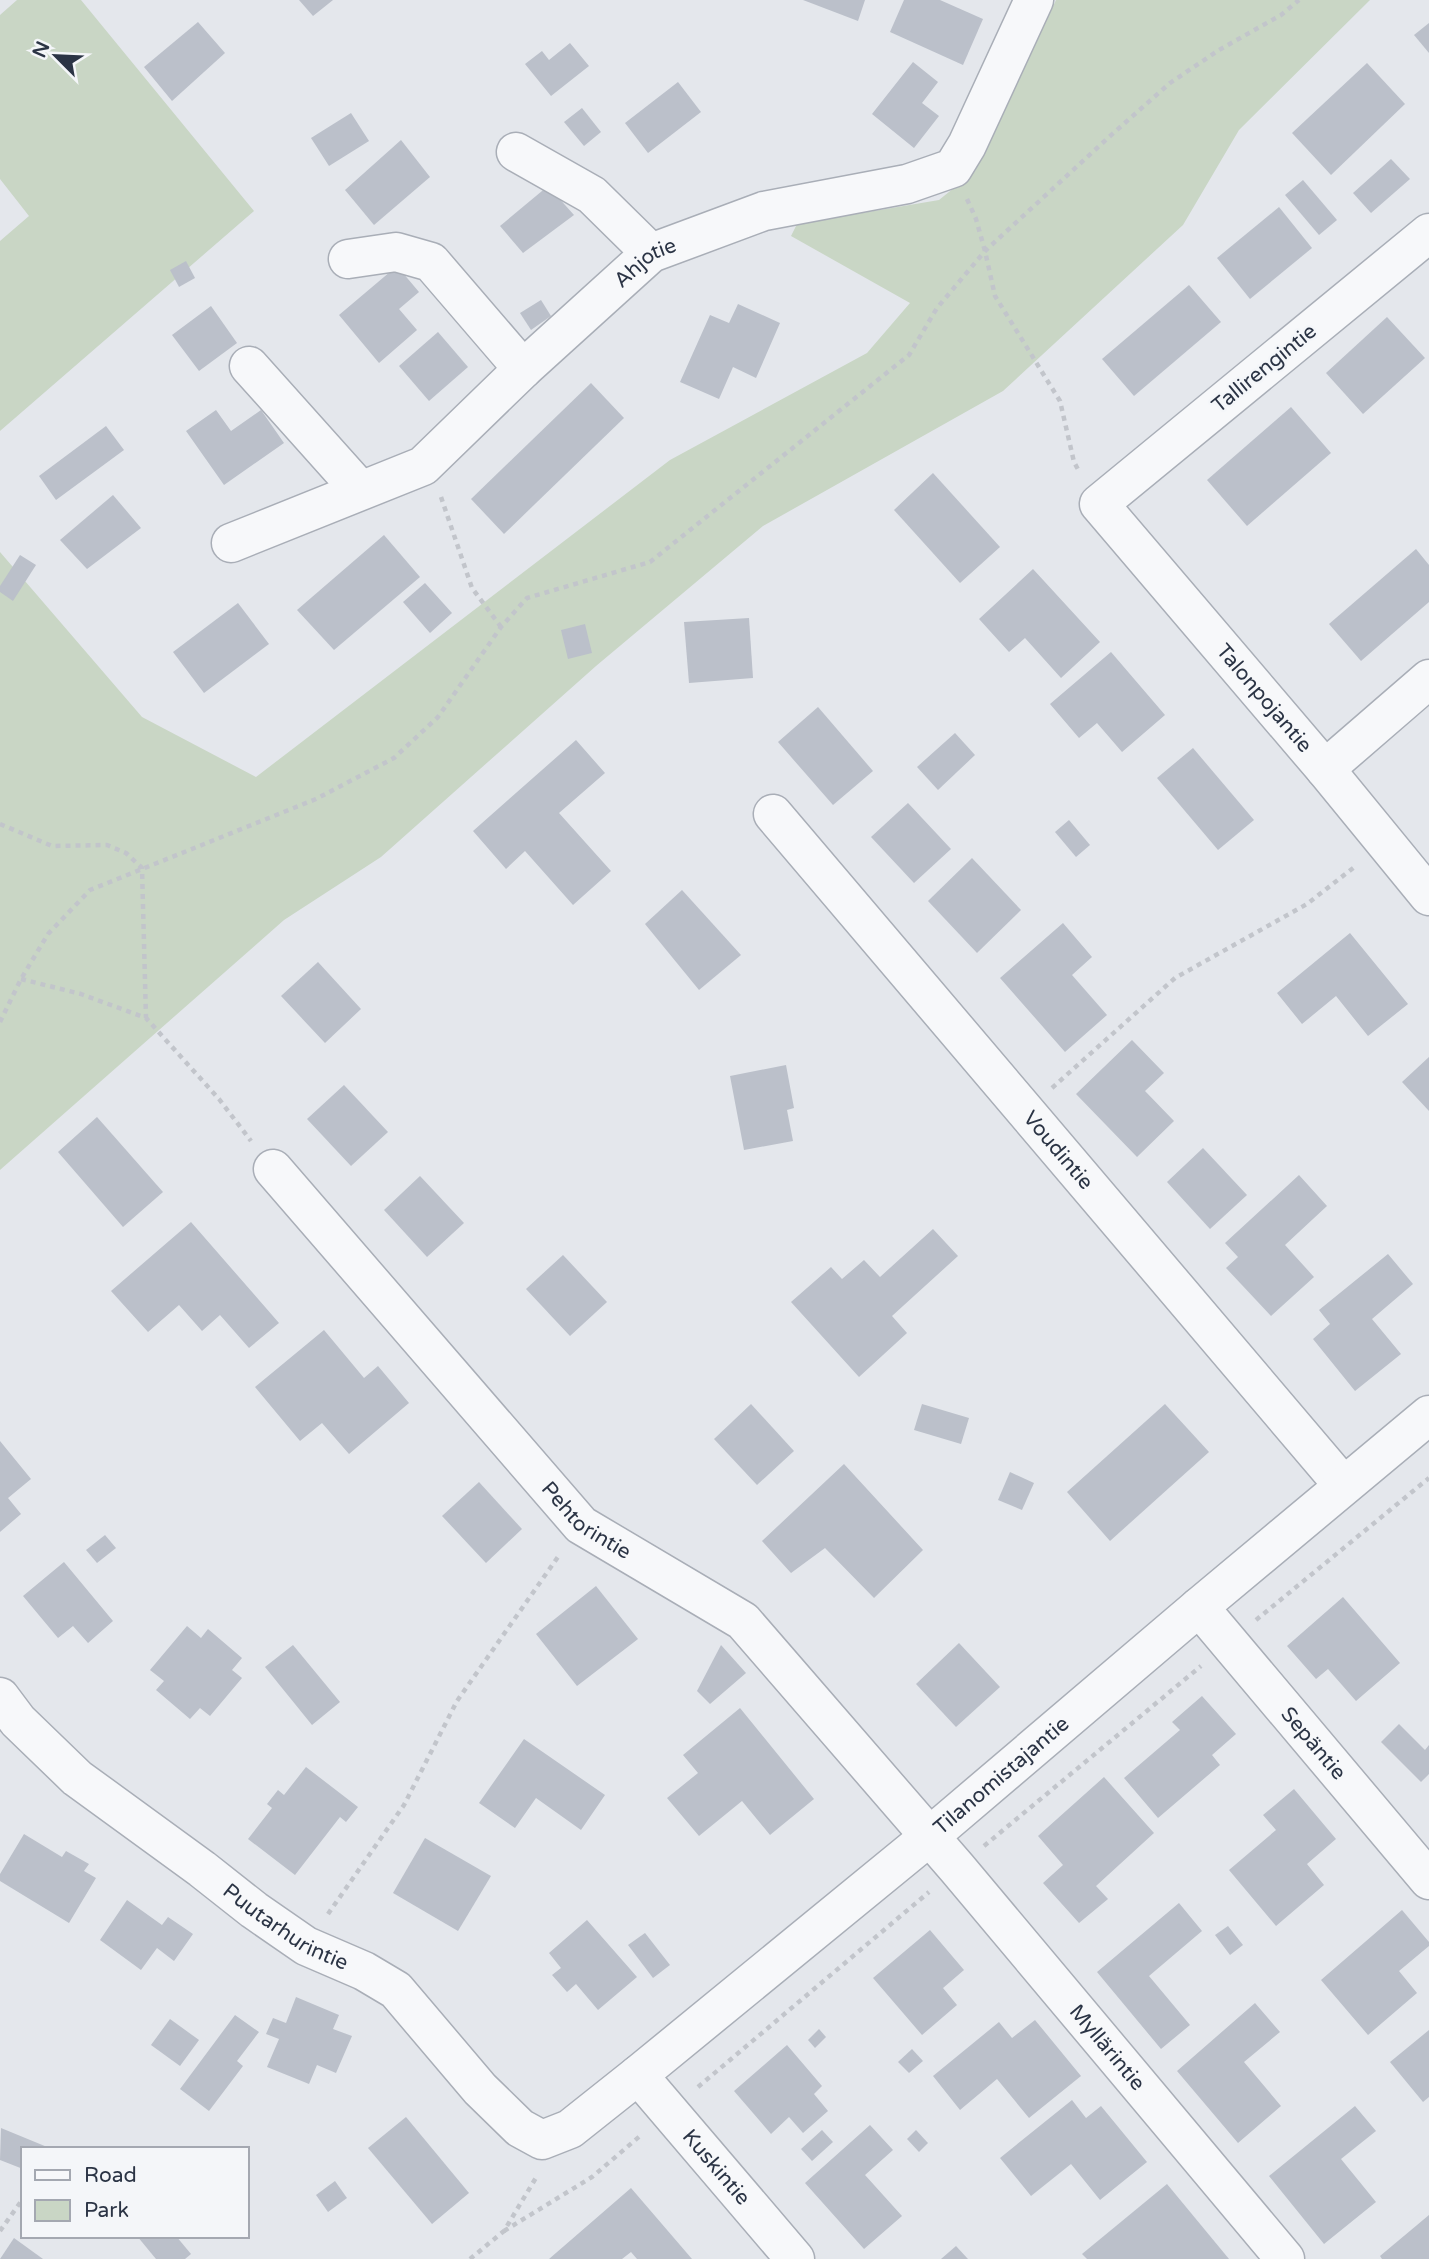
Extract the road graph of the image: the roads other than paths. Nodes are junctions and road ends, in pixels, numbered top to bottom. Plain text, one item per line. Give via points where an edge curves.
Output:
1 (1034, 0) edge
2 (516, 152) dead end
3 (1429, 233) edge
4 (651, 253) junction
5 (348, 259) dead end
6 (249, 366) dead end
7 (523, 369) junction
8 (360, 490) junction
9 (1098, 504) joint
10 (230, 543) dead end
11 (1429, 679) edge
12 (1325, 769) junction
13 (774, 814) dead end
14 (1429, 896) edge
15 (273, 1169) road end
16 (1429, 1415) edge
17 (1343, 1485) junction
18 (1199, 1607) junction
19 (0, 1697) edge
20 (930, 1836) junction
21 (1429, 1880) edge
22 (638, 2075) junction
23 (556, 2134) joint
24 (795, 2259) edge
25 (1285, 2259) edge

1 - 4 street, Ahjotie via 953,168 907,184 764,211
2 - 4 street via 592,195
3 - 9 street, Tallirengintie
4 - 7 street, Ahjotie
5 - 7 street via 396,252 430,262
6 - 8 street
7 - 8 street, Ahjotie via 423,466
8 - 10 street, Ahjotie
9 - 12 street, Talonpojantie
11 - 12 street
12 - 14 street, Talonpojantie
13 - 17 street, Voudintie
15 - 20 street, Pehtorintie via 581,1525 743,1621
16 - 17 street, Tilanomistajantie
17 - 18 street, Tilanomistajantie
18 - 20 street, Tilanomistajantie
18 - 21 street, Sepäntie
19 - 23 street, Puutarhurintie via 77,1778 254,1910 306,1946 396,1990 520,2128
20 - 22 street, Tilanomistajantie
20 - 25 street, Myllärintie
22 - 23 street, Tilanomistajantie
22 - 24 street, Kuskintie

